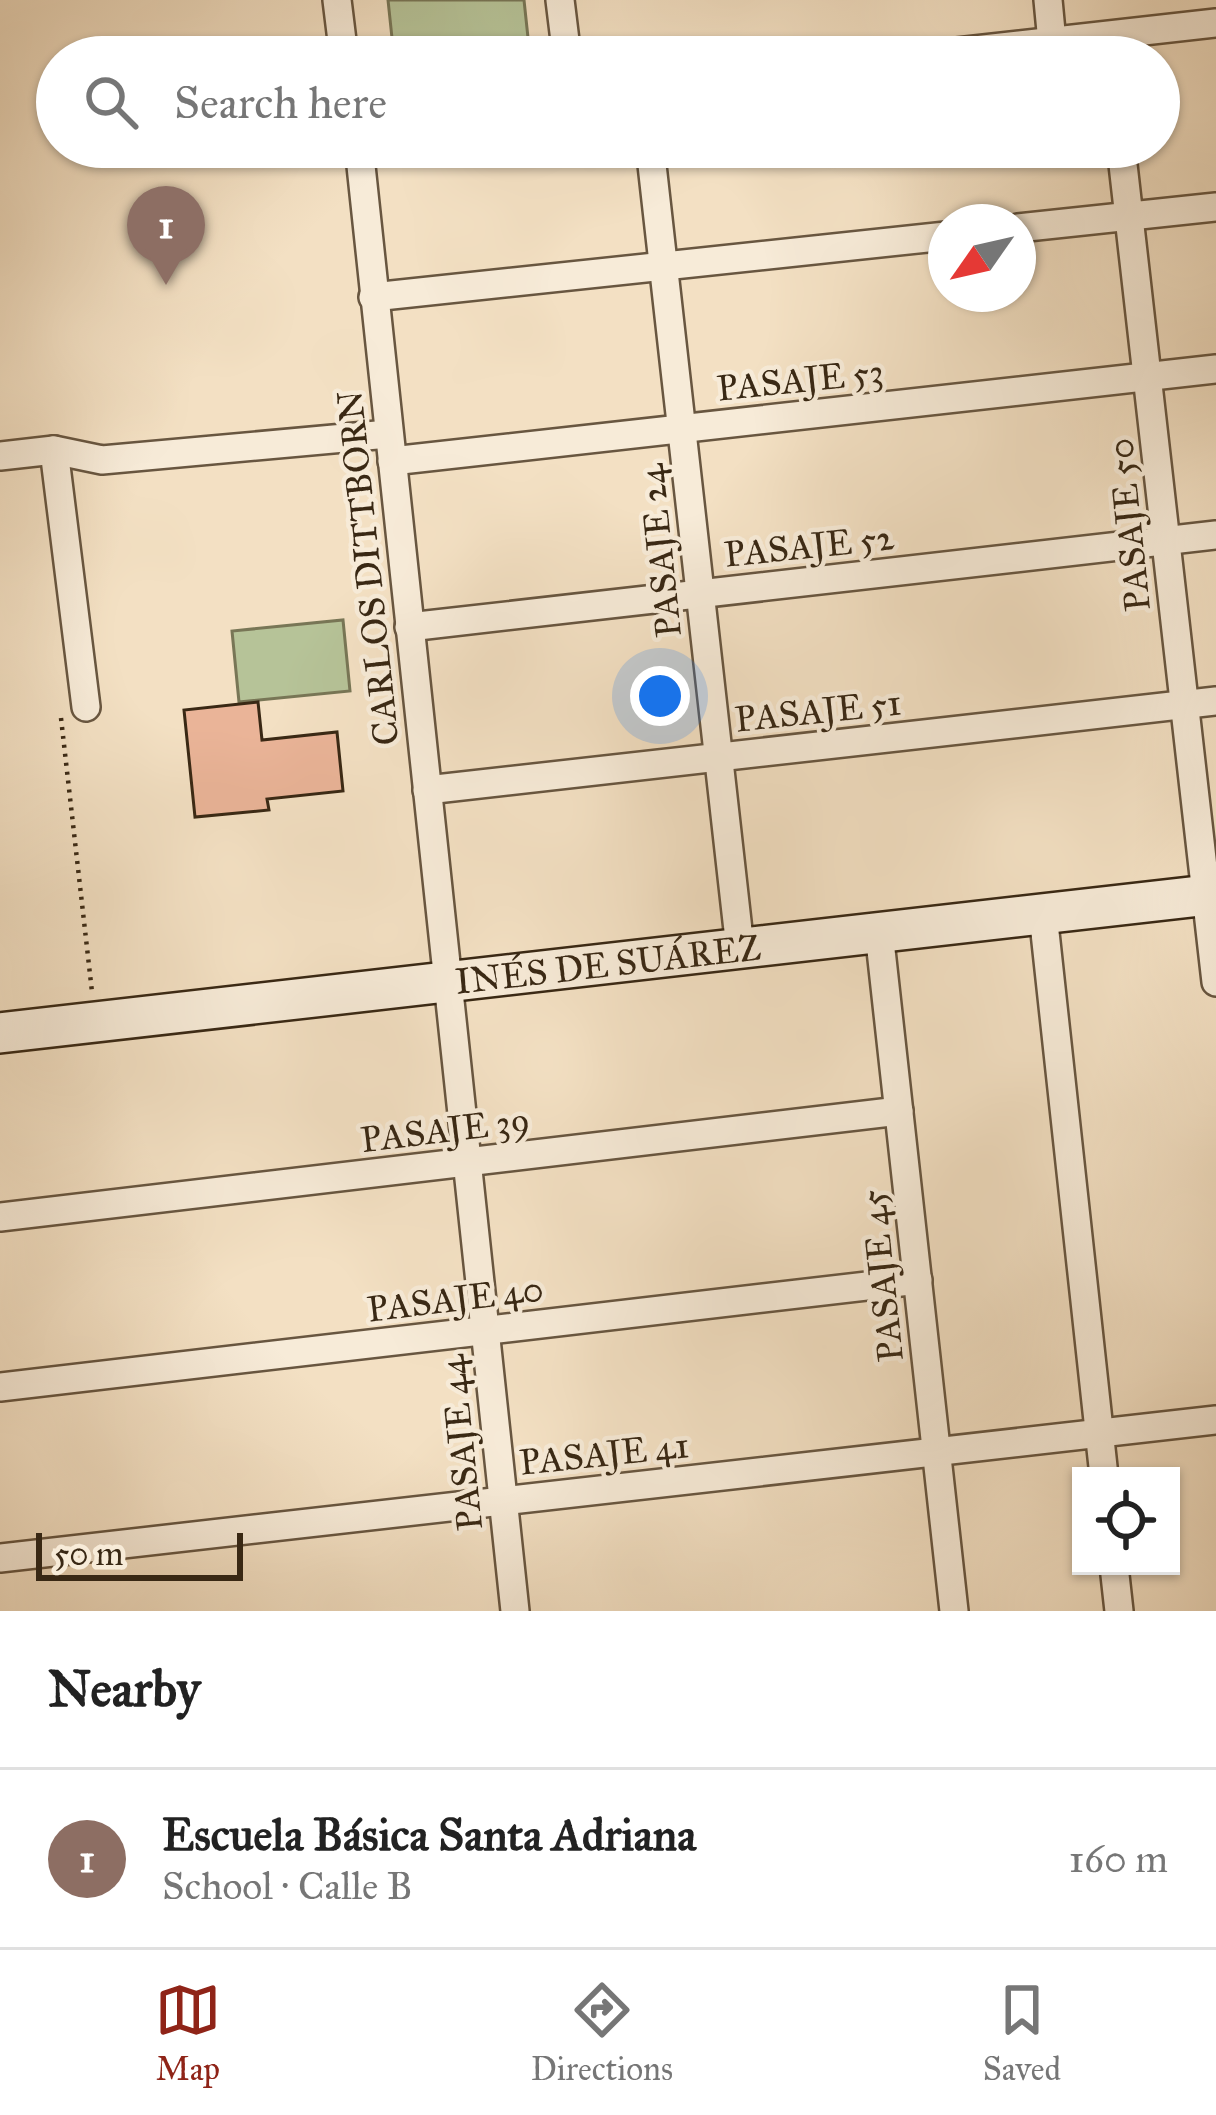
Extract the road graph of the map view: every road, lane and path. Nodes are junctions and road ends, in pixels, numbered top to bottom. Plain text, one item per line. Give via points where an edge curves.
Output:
1 (338, 0) edge
2 (560, 0) edge
3 (1048, 0) edge
4 (1216, 23) edge
5 (342, 36) edge
6 (564, 36) edge
7 (1052, 36) edge
8 (1156, 36) edge
9 (361, 168) edge
10 (652, 168) edge
11 (1123, 168) edge
12 (1216, 207) edge
13 (1129, 216) junction
14 (1036, 226) edge
15 (928, 238) edge
16 (663, 266) junction
17 (374, 297) junction
18 (1216, 369) edge
19 (1148, 377) junction
20 (682, 428) junction
21 (390, 447) junction
22 (54, 450) junction
23 (0, 456) edge
24 (1216, 536) edge
25 (1166, 541) junction
26 (700, 594) junction
27 (410, 627) junction
28 (1216, 701) edge
29 (1185, 705) junction
30 (86, 706) joint
31 (719, 758) junction
32 (427, 790) junction
33 (1211, 894) edge
34 (1043, 914) junction
35 (879, 932) junction
36 (740, 948) junction
37 (445, 982) junction
38 (1216, 982) edge
39 (95, 1022) junction
40 (0, 1033) edge
41 (899, 1111) junction
42 (465, 1162) junction
43 (0, 1217) edge
44 (918, 1280) junction
45 (484, 1330) junction
46 (0, 1387) edge
47 (1216, 1420) edge
48 (1100, 1433) junction
49 (937, 1451) junction
50 (1104, 1467) edge
51 (502, 1501) junction
52 (0, 1558) edge
53 (1115, 1575) edge
54 (954, 1610) edge
55 (514, 1611) edge
56 (943, 1611) edge
57 (1119, 1611) edge

1 - 5 street
2 - 6 street
3 - 7 street
4 - 8 street
9 - 17 street, CARLOS DITTBORN
10 - 16 street, PASAJE 24
11 - 13 street, PASAJE 50
12 - 13 street
13 - 14 street
13 - 19 street, PASAJE 50
15 - 16 street
16 - 17 street
16 - 20 street, PASAJE 24
17 - 21 street, CARLOS DITTBORN
18 - 19 street, PASAJE 53
19 - 20 street, PASAJE 53
19 - 25 street, PASAJE 50
20 - 21 street, PASAJE 53
20 - 26 street, PASAJE 24
21 - 22 street, PASAJE 53 via 102,460
21 - 27 street, CARLOS DITTBORN
22 - 23 street, PASAJE 53
22 - 30 street
24 - 25 street, PASAJE 52
25 - 26 street, PASAJE 52
25 - 29 street, PASAJE 50
26 - 27 street, PASAJE 52
26 - 31 street, PASAJE 24
27 - 32 street, CARLOS DITTBORN
28 - 29 street, PASAJE 51
29 - 31 street, PASAJE 51
29 - 33 street, PASAJE 50
30 - 39 path via 60,711
31 - 32 street, PASAJE 51
31 - 36 street, PASAJE 24
32 - 37 street, CARLOS DITTBORN
33 - 34 street, INÉS DE SUÁREZ
33 - 38 street, PASAJE 50
34 - 35 street, INÉS DE SUÁREZ
34 - 48 street
35 - 36 street, INÉS DE SUÁREZ
35 - 41 street, PASAJE 45
36 - 37 street, INÉS DE SUÁREZ
37 - 39 street, INÉS DE SUÁREZ
37 - 42 street, PASAJE 44
39 - 40 street, INÉS DE SUÁREZ
41 - 42 street, PASAJE 39
41 - 44 street, PASAJE 45
42 - 43 street, PASAJE 39
42 - 45 street, PASAJE 44
44 - 45 street, PASAJE 40
44 - 49 street, PASAJE 45
45 - 46 street, PASAJE 40
45 - 51 street, PASAJE 44
47 - 48 street, PASAJE 41
48 - 49 street, PASAJE 41
48 - 50 street
49 - 51 street, PASAJE 41
49 - 54 street, PASAJE 45
51 - 52 street, PASAJE 41
51 - 55 street, PASAJE 44
53 - 57 street
54 - 56 street

